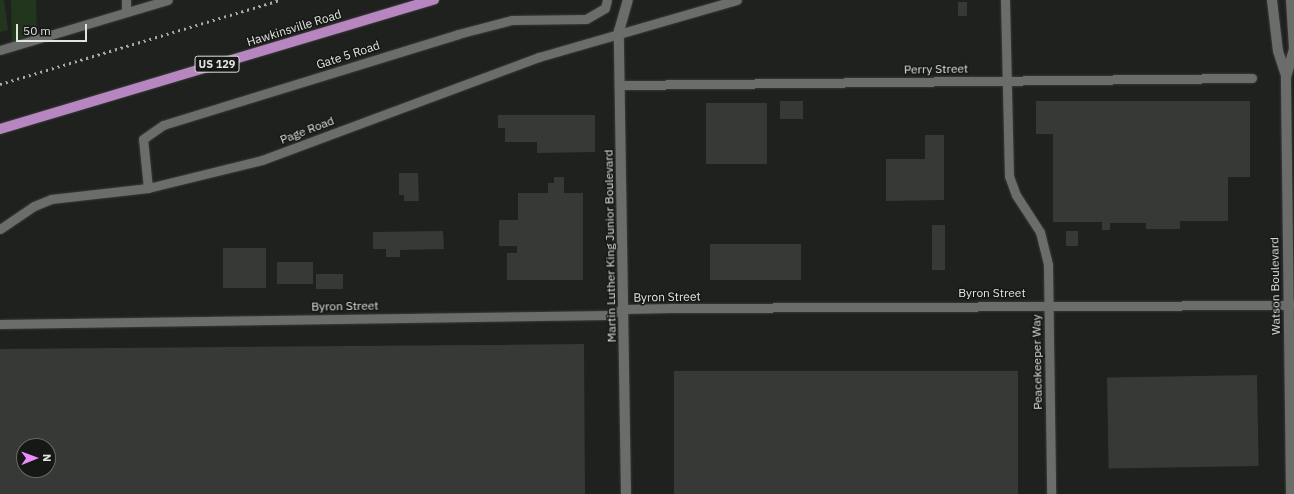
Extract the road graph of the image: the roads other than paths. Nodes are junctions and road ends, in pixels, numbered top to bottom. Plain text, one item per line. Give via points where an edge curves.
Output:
1 (126, 0) edge
2 (168, 0) edge
3 (434, 0) edge
4 (607, 0) edge
5 (628, 0) edge
6 (737, 0) edge
7 (1005, 0) edge
8 (1272, 0) edge
9 (1291, 0) edge
10 (126, 12) junction
11 (619, 31) junction
12 (0, 50) edge
13 (1286, 77) junction
14 (1252, 78) dead end
15 (1006, 80) junction
16 (621, 85) junction
17 (0, 129) edge
18 (148, 188) junction
19 (0, 229) edge
20 (1049, 305) junction
21 (1292, 307) edge
22 (624, 310) junction
23 (0, 324) edge
24 (626, 494) edge
25 (1050, 494) edge
26 (1291, 494) edge

1 - 10 street
2 - 10 street
3 - 17 main road, Hawkinsville Road / US 129
4 - 18 street, Gate 5 Road via 605,8 586,20 512,20 372,59 163,125 143,139
5 - 11 street, Martin Luther King Junior Boulevard
6 - 11 street, Page Road
7 - 15 street, Peacekeeper Way
8 - 13 street, Watson Boulevard via 1278,51
9 - 13 street, Watson Boulevard via 1294,49
10 - 12 street
11 - 16 street, Martin Luther King Junior Boulevard
11 - 18 street, Page Road via 495,73 262,160
13 - 21 street, Watson Boulevard
14 - 15 street, Perry Street
15 - 16 street, Perry Street
15 - 20 street, Peacekeeper Way via 1009,176 1046,246
16 - 22 street, Martin Luther King Junior Boulevard
18 - 19 street, Page Road via 51,199 34,206
20 - 21 street, Byron Street
20 - 22 street, Byron Street
20 - 25 street, Peacekeeper Way
21 - 26 street, Watson Boulevard
22 - 23 street, Byron Street via 608,315
22 - 24 street, Martin Luther King Junior Boulevard

